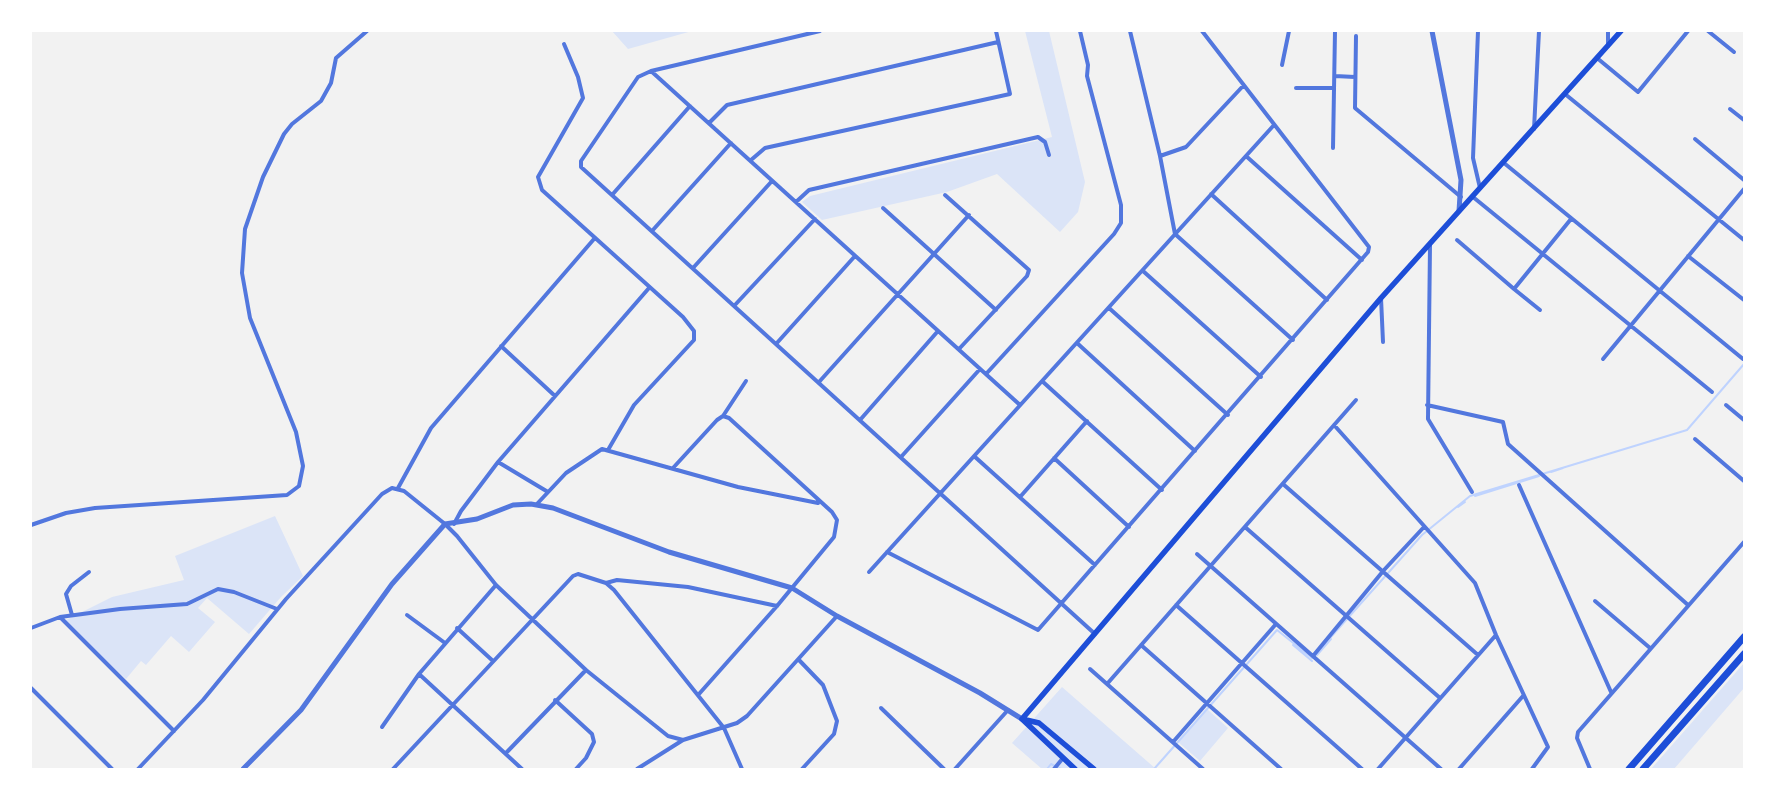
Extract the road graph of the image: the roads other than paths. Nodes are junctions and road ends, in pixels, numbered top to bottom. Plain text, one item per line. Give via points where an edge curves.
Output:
1 (367, 31) edge
2 (820, 31) edge
3 (996, 31) edge
4 (1080, 31) edge
5 (1130, 31) edge
6 (1202, 31) edge
7 (1289, 31) edge
8 (1335, 31) edge
9 (1432, 31) edge
10 (1478, 31) edge
11 (1539, 31) edge
12 (1608, 31) edge
13 (1621, 31) edge
14 (1688, 31) edge
15 (1708, 31) edge
16 (1356, 36) dead end
17 (998, 42) junction
18 (564, 44) dead end
19 (1608, 46) junction
20 (1734, 52) dead end
21 (1597, 58) junction
22 (1282, 65) dead end
23 (650, 71) junction
24 (1335, 76) junction
25 (1354, 77) junction
26 (1243, 86) junction
27 (1296, 88) dead end
28 (1334, 88) junction
29 (1565, 94) junction
30 (690, 106) junction
31 (1730, 109) dead end
32 (1744, 120) edge
33 (709, 123) junction
34 (1274, 125) junction
35 (1534, 129) junction
36 (1695, 139) dead end
37 (731, 143) junction
38 (1333, 148) dead end
39 (1049, 155) dead end
40 (1160, 156) junction
41 (1246, 156) junction
42 (751, 160) junction
43 (1504, 163) junction
44 (1744, 180) edge
45 (772, 181) junction
46 (1480, 189) junction
47 (1744, 189) edge
48 (1211, 194) junction
49 (612, 195) junction
50 (945, 195) dead end
51 (1473, 197) junction
52 (1461, 198) junction
53 (796, 202) junction
54 (883, 208) dead end
55 (1459, 212) junction
56 (969, 215) junction
57 (815, 219) junction
58 (1571, 219) junction
59 (1718, 219) junction
60 (652, 231) junction
61 (1175, 234) junction
62 (594, 239) junction
63 (1457, 240) dead end
64 (1744, 240) edge
65 (1430, 245) junction
66 (933, 253) junction
67 (1542, 254) junction
68 (855, 256) junction
69 (1688, 256) junction
70 (1362, 260) junction
71 (692, 268) junction
72 (1143, 271) junction
73 (650, 288) junction
74 (1514, 289) junction
75 (1660, 290) junction
76 (897, 294) junction
77 (1381, 298) junction
78 (1327, 300) junction
79 (1744, 300) edge
80 (734, 306) junction
81 (1109, 308) junction
82 (996, 310) junction
83 (1540, 310) dead end
84 (1630, 326) junction
85 (938, 331) junction
86 (1293, 340) junction
87 (1383, 342) dead end
88 (1077, 343) junction
89 (776, 344) junction
90 (501, 346) junction
91 (958, 349) junction
92 (1603, 358) dead end
93 (1743, 359) edge
94 (980, 369) junction
95 (986, 374) junction
96 (1261, 377) junction
97 (746, 381) dead end
98 (819, 382) junction
99 (1042, 382) junction
100 (1712, 392) dead end
101 (555, 396) junction
102 (1356, 400) dead end
103 (1020, 405) junction
104 (1427, 405) junction
105 (1726, 405) dead end
106 (1228, 415) junction
107 (723, 416) junction
108 (860, 420) junction
109 (1744, 420) edge
110 (1086, 421) junction
111 (1334, 425) junction
112 (1695, 439) dead end
113 (608, 450) junction
114 (1195, 451) junction
115 (974, 456) junction
116 (901, 457) junction
117 (1054, 458) junction
118 (498, 462) junction
119 (673, 468) junction
120 (1744, 481) edge
121 (1283, 484) junction
122 (1518, 485) dead end
123 (398, 488) junction
124 (1162, 490) junction
125 (548, 492) junction
126 (1472, 492) dead end
127 (940, 493) junction
128 (1020, 497) junction
129 (821, 503) junction
130 (536, 505) junction
131 (445, 524) junction
132 (454, 524) junction
133 (31, 525) edge
134 (1129, 527) junction
135 (1245, 527) junction
136 (1424, 527) junction
137 (1744, 542) edge
138 (887, 552) junction
139 (1196, 554) dead end
140 (1096, 565) junction
141 (1210, 566) junction
142 (1384, 570) junction
143 (89, 572) dead end
144 (869, 572) dead end
145 (606, 583) junction
146 (496, 585) junction
147 (792, 588) junction
148 (1596, 601) dead end
149 (1061, 603) junction
150 (1176, 605) junction
151 (1688, 605) junction
152 (777, 606) junction
153 (277, 609) junction
154 (72, 615) junction
155 (407, 615) dead end
156 (837, 616) junction
157 (1346, 616) junction
158 (60, 617) junction
159 (532, 620) junction
160 (1276, 624) junction
161 (31, 628) edge
162 (458, 628) junction
163 (1096, 634) junction
164 (1496, 635) junction
165 (1744, 637) edge
166 (444, 643) junction
167 (1141, 645) junction
168 (1650, 648) junction
169 (1744, 654) edge
170 (1478, 655) junction
171 (1313, 656) junction
172 (493, 660) junction
173 (799, 660) junction
174 (1242, 662) junction
175 (1090, 669) dead end
176 (586, 670) junction
177 (419, 674) junction
178 (1107, 684) junction
179 (31, 688) edge
180 (1611, 692) junction
181 (699, 694) junction
182 (1523, 696) junction
183 (1440, 698) junction
184 (555, 700) junction
185 (1207, 703) junction
186 (453, 705) junction
187 (881, 708) dead end
188 (1008, 710) junction
189 (1022, 719) junction
190 (382, 727) dead end
191 (724, 728) junction
192 (174, 731) junction
193 (1405, 738) junction
194 (683, 740) junction
195 (1173, 742) junction
196 (506, 753) junction
197 (1063, 758) junction
198 (112, 769) edge
199 (138, 769) edge
200 (243, 769) edge
201 (393, 769) edge
202 (522, 769) edge
203 (576, 769) edge
204 (637, 769) edge
205 (742, 769) edge
206 (802, 769) edge
207 (944, 769) edge
208 (955, 769) edge
209 (1054, 769) edge
210 (1075, 769) edge
211 (1094, 769) edge
212 (1203, 769) edge
213 (1281, 769) edge
214 (1362, 769) edge
215 (1378, 769) edge
216 (1441, 769) edge
217 (1459, 769) edge
218 (1532, 769) edge
219 (1590, 769) edge
220 (1629, 769) edge
221 (1643, 769) edge

1 - 133 street via 336,58 331,84 321,101 284,134 263,177 245,229 242,273 250,318 296,432 303,466 299,486 287,495 95,508 66,513
2 - 23 street
3 - 17 street
4 - 95 street via 1088,65 1087,76 1120,205 1121,222 1114,234
5 - 40 street
6 - 26 street
7 - 22 street
8 - 24 street
9 - 52 street via 1461,180
10 - 46 street via 1473,158
11 - 35 street
12 - 19 street
13 - 19 main road
14 - 21 street via 1638,92
15 - 20 street
16 - 25 street
17 - 33 street via 727,106
17 - 42 street via 1010,94 764,148
18 - 62 street via 583,98 538,177 542,190
19 - 21 main road
21 - 29 main road
23 - 30 street
23 - 49 street via 638,77 581,161 581,166
24 - 25 street
24 - 28 street
25 - 52 street via 1355,108
26 - 34 street
26 - 40 street via 1186,146
27 - 28 street
28 - 38 street
29 - 35 main road
29 - 59 street
30 - 33 street
30 - 49 street
31 - 32 street
33 - 37 street
34 - 41 street
34 - 70 street via 1369,247
35 - 43 main road
36 - 44 street
37 - 42 street
37 - 60 street
39 - 53 street via 1045,142 1038,137 808,190
40 - 61 street
41 - 48 street
41 - 70 street
42 - 45 street
43 - 46 main road
43 - 58 street
45 - 53 street
45 - 71 street
46 - 51 main road
47 - 59 street
48 - 61 street
48 - 78 street
49 - 60 street
50 - 56 street
51 - 55 main road
51 - 67 street
52 - 55 street
53 - 57 street
54 - 66 street
55 - 65 main road
56 - 66 street
56 - 82 street via 1029,270
57 - 68 street
57 - 80 street
58 - 67 street
58 - 75 street
59 - 64 street
59 - 69 street
60 - 71 street
61 - 72 street
61 - 86 street
62 - 73 street
62 - 90 street
63 - 74 street
65 - 77 main road
65 - 104 street
66 - 76 street
66 - 82 street
67 - 74 street
67 - 84 street
68 - 76 street
68 - 89 street
69 - 75 street
69 - 79 street
70 - 78 street
71 - 80 street
72 - 81 street
72 - 96 street
73 - 101 street
73 - 113 street via 683,317 694,331 694,340 642,394
74 - 83 street
75 - 84 street
75 - 93 street
76 - 85 street
76 - 98 street
77 - 87 street
77 - 163 main road
78 - 86 street
80 - 89 street
81 - 88 street
81 - 106 street
82 - 91 street
84 - 92 street
84 - 100 street
85 - 91 street
85 - 108 street
86 - 96 street
88 - 99 street
88 - 114 street
89 - 98 street
90 - 101 street
90 - 123 street via 431,428
91 - 94 street
94 - 95 street
94 - 116 street
95 - 103 street
96 - 106 street
97 - 107 street
98 - 108 street
99 - 103 street
99 - 110 street
101 - 118 street
102 - 111 street
103 - 115 street
104 - 126 street via 1428,419
104 - 151 street via 1503,422 1508,444
105 - 109 street
106 - 114 street
107 - 119 street
107 - 129 street
108 - 116 street
110 - 117 street
110 - 124 street
111 - 121 street
111 - 136 street
112 - 120 street
113 - 119 street
113 - 125 street via 602,449 590,455 566,472
114 - 124 street
115 - 127 street
115 - 128 street
116 - 127 street
117 - 128 street
117 - 134 street
118 - 125 street
118 - 132 street
119 - 129 street via 738,486
121 - 135 street
121 - 142 street
122 - 180 street
123 - 131 street
123 - 153 street via 382,494
124 - 134 street
125 - 130 street
127 - 138 street
127 - 149 street
128 - 140 street
129 - 147 street via 837,520 834,537
130 - 132 street via 513,505
130 - 147 street via 553,508 669,552
131 - 132 street
131 - 146 street
131 - 200 street via 392,584 301,710
134 - 140 street
135 - 141 street
135 - 157 street
136 - 142 street
136 - 164 street via 1475,583
137 - 151 street
138 - 144 street
138 - 149 street via 1038,630
139 - 141 street
140 - 149 street
141 - 150 street
141 - 160 street
142 - 157 street
142 - 170 street
143 - 154 street via 66,594
145 - 152 street via 617,580 688,587
145 - 159 street via 575,574
145 - 181 street
146 - 159 street
146 - 162 street
147 - 152 street
147 - 156 street
148 - 168 street
149 - 163 street
150 - 167 street
150 - 174 street
151 - 168 street
152 - 181 street
153 - 154 street via 218,589 186,604
153 - 192 street via 204,700
154 - 158 street
155 - 166 street
156 - 173 street
156 - 188 street
157 - 171 street
157 - 183 street
158 - 161 street
158 - 192 street
159 - 172 street
159 - 176 street
160 - 171 street
160 - 174 street
162 - 166 street
162 - 172 street
163 - 189 main road
164 - 170 street
164 - 182 street
165 - 220 highway
166 - 177 street
167 - 178 street
167 - 185 street
168 - 180 street
169 - 221 highway
170 - 183 street
171 - 193 street
172 - 186 street
173 - 191 street via 747,716
173 - 206 street via 823,685 837,721 834,734
174 - 185 street
174 - 214 street
175 - 178 street
176 - 184 street
176 - 194 street via 668,736
177 - 186 street
177 - 190 street
178 - 195 street
179 - 198 street
180 - 219 street via 1576,734
181 - 191 street
182 - 217 street
182 - 218 street via 1548,749
183 - 193 street
184 - 196 street
184 - 203 street via 592,734 594,742
185 - 195 street
185 - 213 street
186 - 196 street
186 - 201 street
187 - 207 street
188 - 189 street
188 - 208 street
189 - 197 main road
189 - 211 main road via 1040,723
191 - 194 street
191 - 205 street
192 - 199 street
193 - 215 street
193 - 216 street
194 - 204 street
195 - 212 street
196 - 202 street
197 - 209 street
197 - 210 main road

